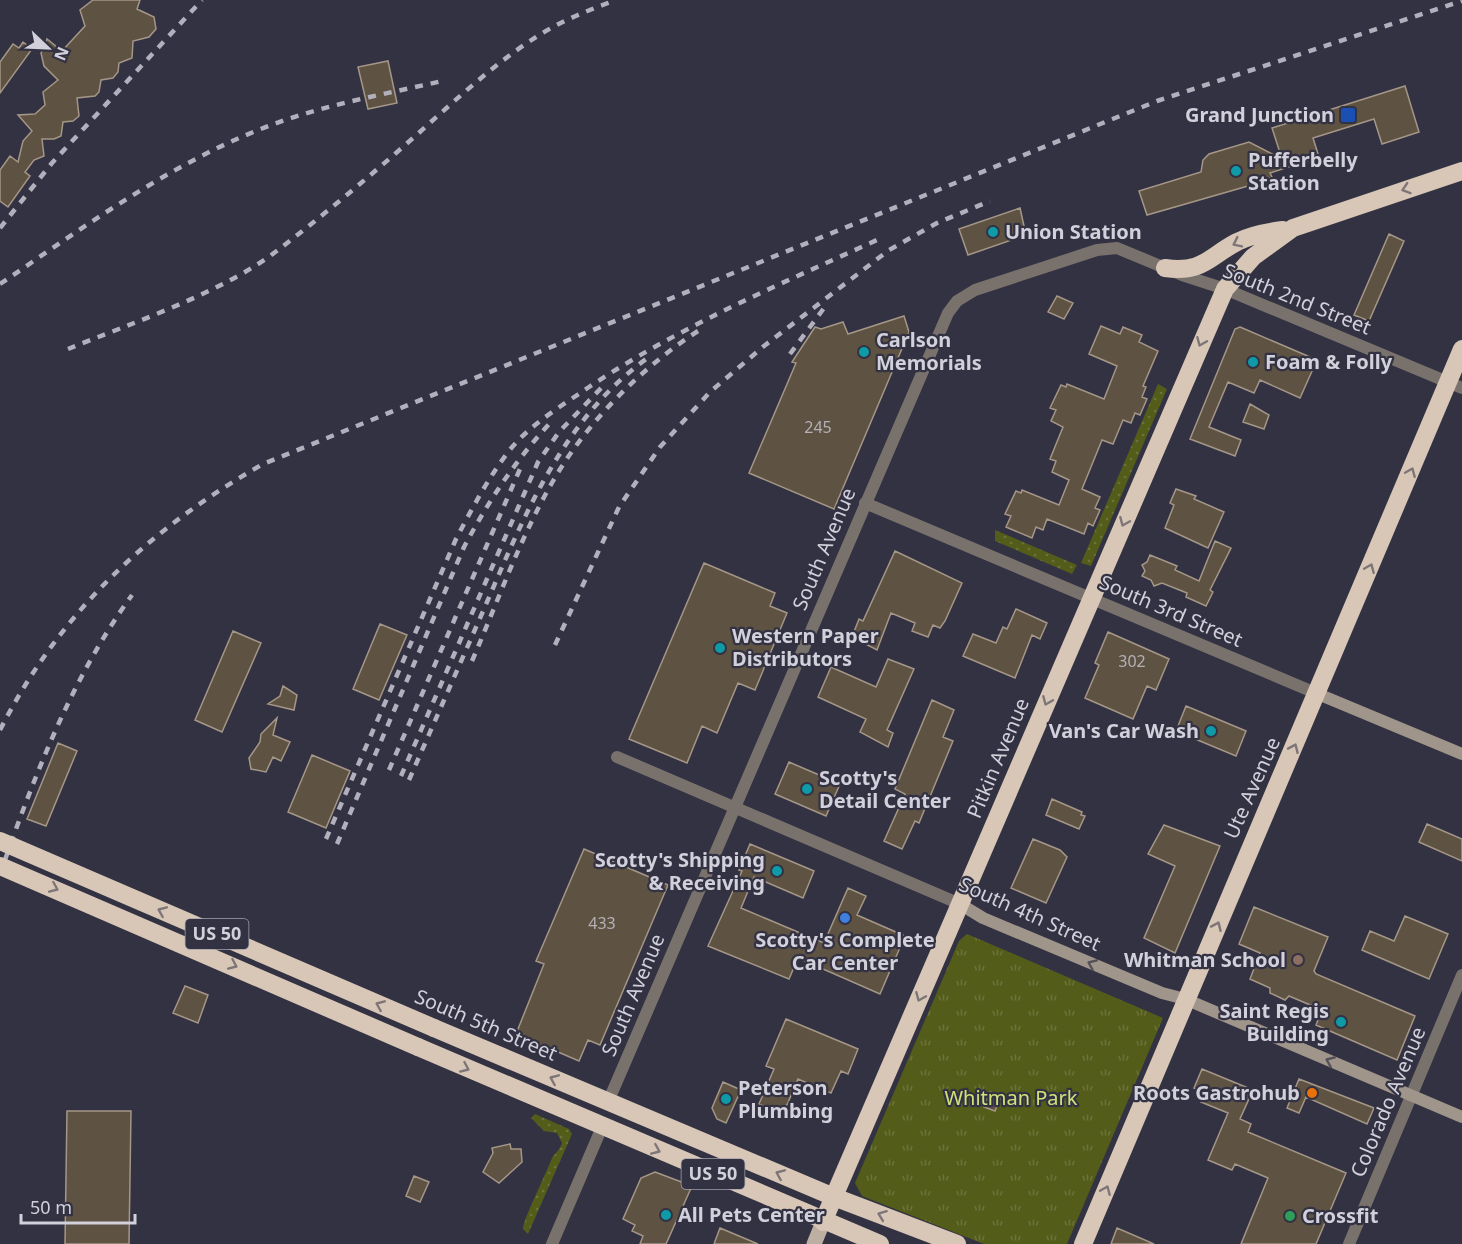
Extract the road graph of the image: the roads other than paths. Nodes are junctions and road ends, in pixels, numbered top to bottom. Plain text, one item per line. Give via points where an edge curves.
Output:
1 (1462, 171) edge
2 (1293, 228) junction
3 (1117, 248) joint
4 (1165, 268) junction
5 (1225, 289) junction
6 (1462, 349) edge
7 (1455, 386) edge
8 (865, 503) junction
9 (1091, 599) junction
10 (1318, 694) junction
11 (1462, 754) edge
12 (617, 757) dead end
13 (735, 807) junction
14 (0, 841) edge
15 (0, 866) edge
16 (960, 904) junction
17 (1462, 975) edge
18 (1185, 999) junction
19 (1413, 1096) junction
20 (608, 1102) junction
21 (1462, 1117) edge
22 (602, 1127) junction
23 (708, 1144) junction
24 (834, 1197) junction
25 (824, 1222) junction
26 (552, 1244) edge
27 (814, 1244) edge
28 (880, 1244) edge
29 (957, 1244) edge
30 (1083, 1244) edge
31 (1349, 1244) edge

1 -> 2 highway
2 -> 4 highway via 1240,240 1201,267
2 - 5 highway, Pitkin Avenue via 1253,256
3 - 4 street, South 2nd Street
3 - 8 street, South Avenue via 1097,250 990,285 965,295 953,305
4 - 5 street, South 2nd Street
5 - 7 street, South 2nd Street
5 -> 9 highway, Pitkin Avenue
6 - 7 highway, Ute Avenue
10 -> 7 highway, Ute Avenue
8 - 9 street, South 3rd Street
8 - 13 street, South Avenue
9 - 10 street, South 3rd Street
9 -> 16 highway, Pitkin Avenue
10 - 11 main road, South 3rd Street
18 -> 10 highway, Ute Avenue
12 - 13 street, South 4th Street
13 - 16 street, South 4th Street
13 - 20 street, South Avenue
20 -> 14 highway, South 5th Street / US 50, bridge
15 -> 22 highway, US 50, bridge
18 -> 16 main road, South 4th Street via 1029,938
16 -> 24 highway, Pitkin Avenue
17 - 19 street, Colorado Avenue
19 -> 18 main road, South 4th Street
30 -> 18 highway, Ute Avenue
19 - 21 main road, South 4th Street
19 - 31 street, Colorado Avenue
20 - 23 highway, South 5th Street / US 50
22 - 23 highway via 606,1121 614,1120 687,1147
22 -> 25 highway, US 50
22 - 26 street
24 -> 23 highway, South 5th Street / US 50
24 - 25 highway, Pitkin Avenue
29 -> 24 highway, South 5th Street / US 50
25 - 27 main road, Pitkin Avenue
25 - 28 highway, US 50

